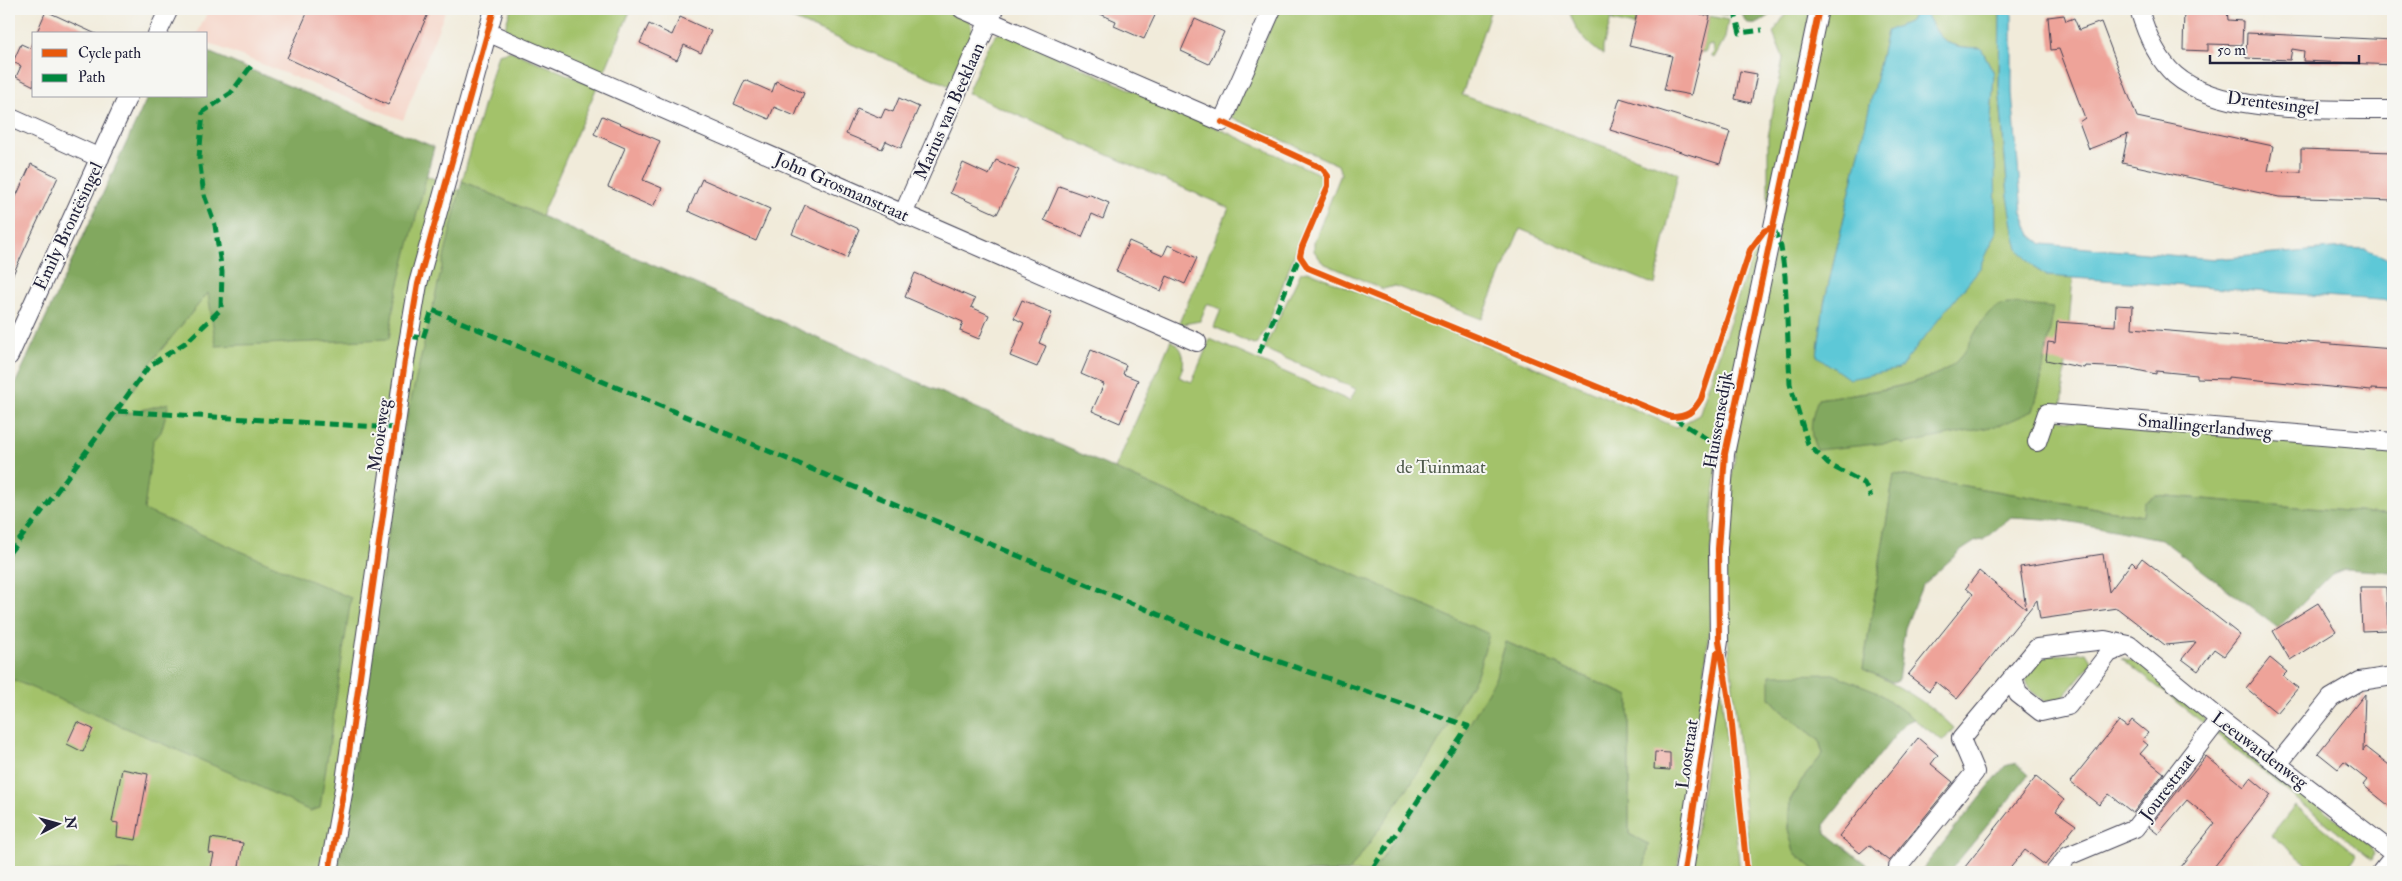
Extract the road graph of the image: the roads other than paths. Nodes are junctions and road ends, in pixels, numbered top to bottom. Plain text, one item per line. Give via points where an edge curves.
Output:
1 (169, 9) edge
2 (494, 9) edge
3 (962, 9) edge
4 (1272, 9) edge
5 (1818, 9) edge
6 (2139, 9) edge
7 (992, 15) edge
8 (159, 32) edge
9 (487, 32) junction
10 (127, 98) edge
11 (2393, 110) edge
12 (9, 117) edge
13 (100, 158) junction
14 (903, 214) junction
15 (1197, 342) dead end
16 (9, 356) edge
17 (2037, 442) dead end
18 (2393, 442) edge
19 (1719, 641) joint
20 (2129, 645) junction
21 (2393, 676) edge
22 (2013, 677) junction
23 (2218, 719) junction
24 (2278, 764) junction
25 (2393, 853) edge
26 (2393, 857) edge
27 (1898, 867) dead end
28 (329, 872) edge
29 (1684, 872) edge
30 (2055, 872) edge
31 (2381, 872) edge

1 - 8 street
2 - 9 street, Mooieweg
3 - 7 street
4 - 7 street via 1222,122
5 - 19 street, Huissensedijk via 1725,454 1718,549
6 - 11 street, Drentesingel via 2158,54 2176,75 2223,98 2273,106
7 - 14 street, Marius van Beeklaan
9 - 14 street, John Grosmanstraat
9 - 28 street, Mooieweg via 418,284
10 - 13 street, Emily Brontësingel
12 - 13 street
13 - 16 street, Emily Brontësingel
14 - 15 street, John Grosmanstraat
17 - 18 street, Smallingerlandweg via 2047,413
19 - 29 street, Loostraat
20 - 22 street, Leeuwardenweg via 2105,640 2038,648
20 - 22 street via 2110,653 2068,706 2040,712 2018,694
20 - 23 street, Leeuwardenweg
21 - 24 street via 2360,681 2331,698
22 - 27 street, Leeuwardenweg via 1961,740 1975,772
23 - 24 street, Leeuwardenweg
23 - 30 street, Jourestraat via 2135,828 2068,856
24 - 25 street, Leeuwardenweg
26 - 31 street

